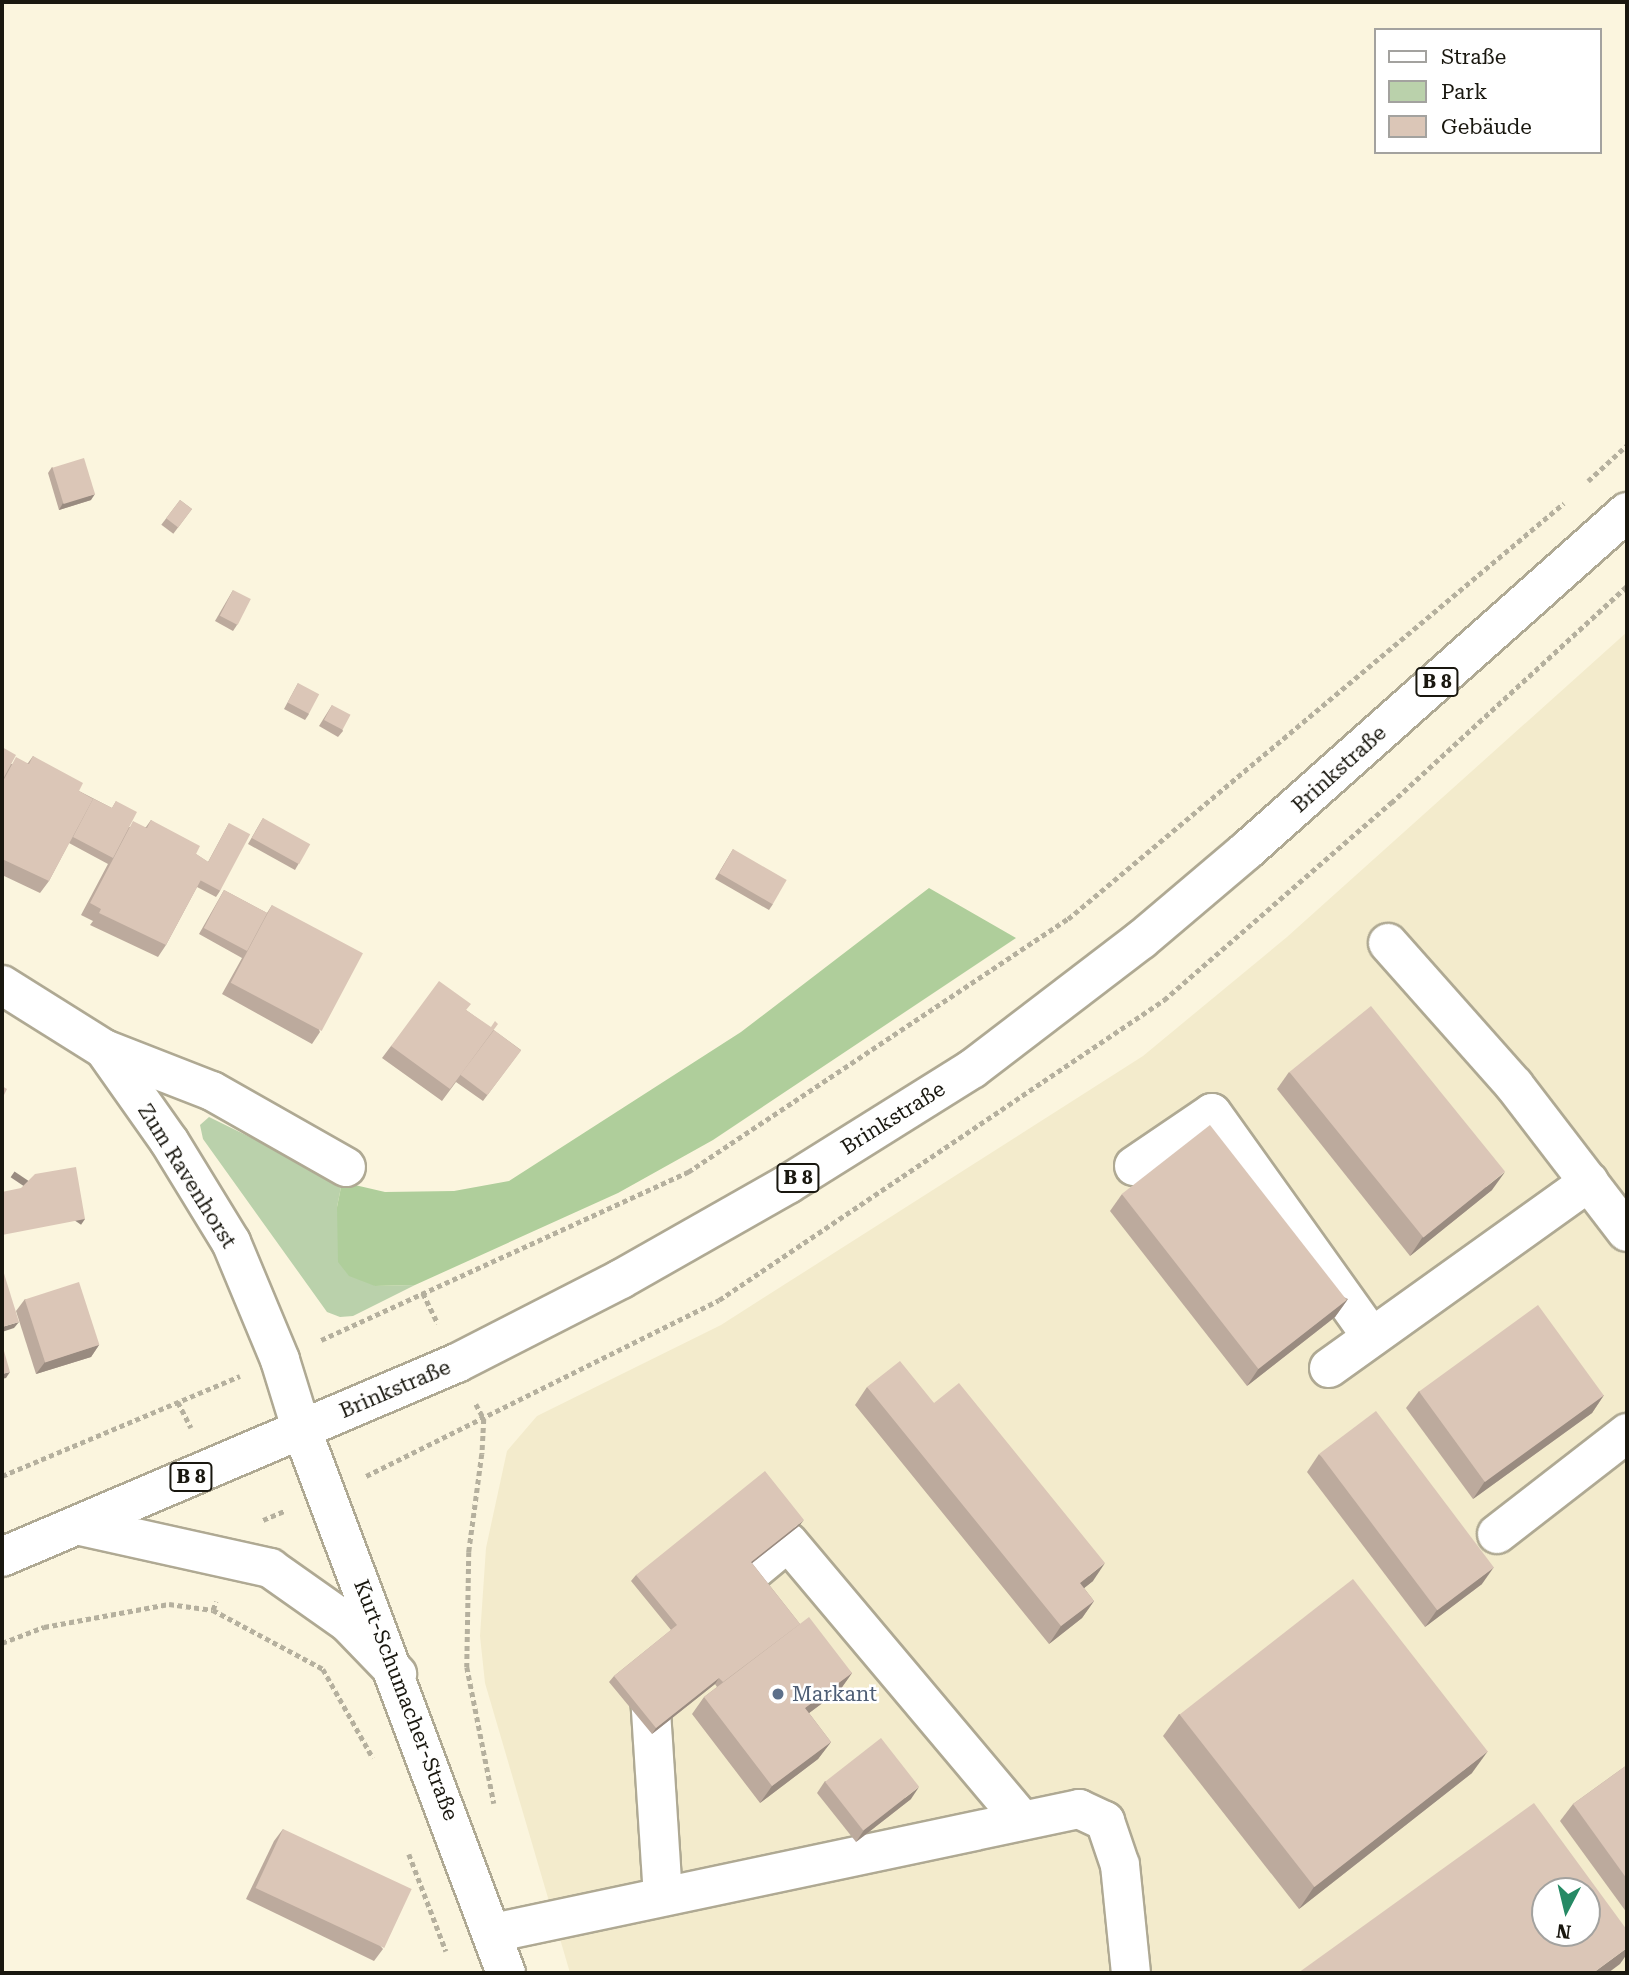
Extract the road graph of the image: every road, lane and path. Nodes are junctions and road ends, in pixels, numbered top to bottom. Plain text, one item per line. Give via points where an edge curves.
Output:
1 (1627, 446) edge
2 (1581, 488) dead end
3 (1572, 496) dead end
4 (1627, 512) edge
5 (1388, 943) dead end
6 (2, 985) edge
7 (104, 1049) junction
8 (1134, 1166) dead end
9 (346, 1167) dead end
10 (1589, 1182) junction
11 (1627, 1232) edge
12 (424, 1293) junction
13 (1373, 1337) junction
14 (280, 1360) junction
15 (457, 1363) junction
16 (1329, 1368) dead end
17 (301, 1428) junction
18 (1627, 1433) edge
19 (2, 1476) edge
20 (81, 1526) junction
21 (1497, 1534) dead end
22 (2, 1557) edge
23 (213, 1611) dead end
24 (687, 1625) edge
25 (657, 1650) edge
26 (397, 1674) junction
27 (378, 1770) dead end
28 (496, 1812) dead end
29 (1021, 1819) junction
30 (407, 1848) dead end
31 (663, 1895) junction
32 (493, 1933) junction
33 (450, 1962) dead end
34 (506, 1973) edge
35 (1131, 1973) edge

1 - 2 path
3 - 12 path via 1068,919 688,1172
4 - 15 main road, Brinkstraße / B 8 via 1225,869 1141,940 972,1069 788,1184 633,1273
5 - 10 main road via 1514,1085
6 - 7 main road, Zum Ravenhorst
7 - 9 main road, Zum Ravenhorst via 212,1091
7 - 14 main road, Zum Ravenhorst via 169,1141 231,1242
8 - 13 main road via 1212,1113
10 - 11 main road
10 - 13 main road
12 - 14 path
12 - 15 path
13 - 16 main road
14 - 17 main road, Zum Ravenhorst
14 - 19 path
15 - 17 main road, Brinkstraße / B 8
15 - 28 path via 484,1419 469,1552 467,1667
17 - 20 main road, Brinkstraße / B 8
17 - 26 main road, Kurt-Schumacher-Straße
18 - 21 main road
20 - 22 main road, Brinkstraße / B 8
20 - 26 main road via 270,1568 348,1623
23 - 27 path via 323,1669
24 - 29 main road via 788,1542
25 - 31 main road via 647,1658
26 - 32 main road, Kurt-Schumacher-Straße
29 - 31 main road
29 - 35 main road via 1079,1808 1105,1821 1120,1866
30 - 33 path
31 - 32 main road
32 - 34 main road, Kurt-Schumacher-Straße

